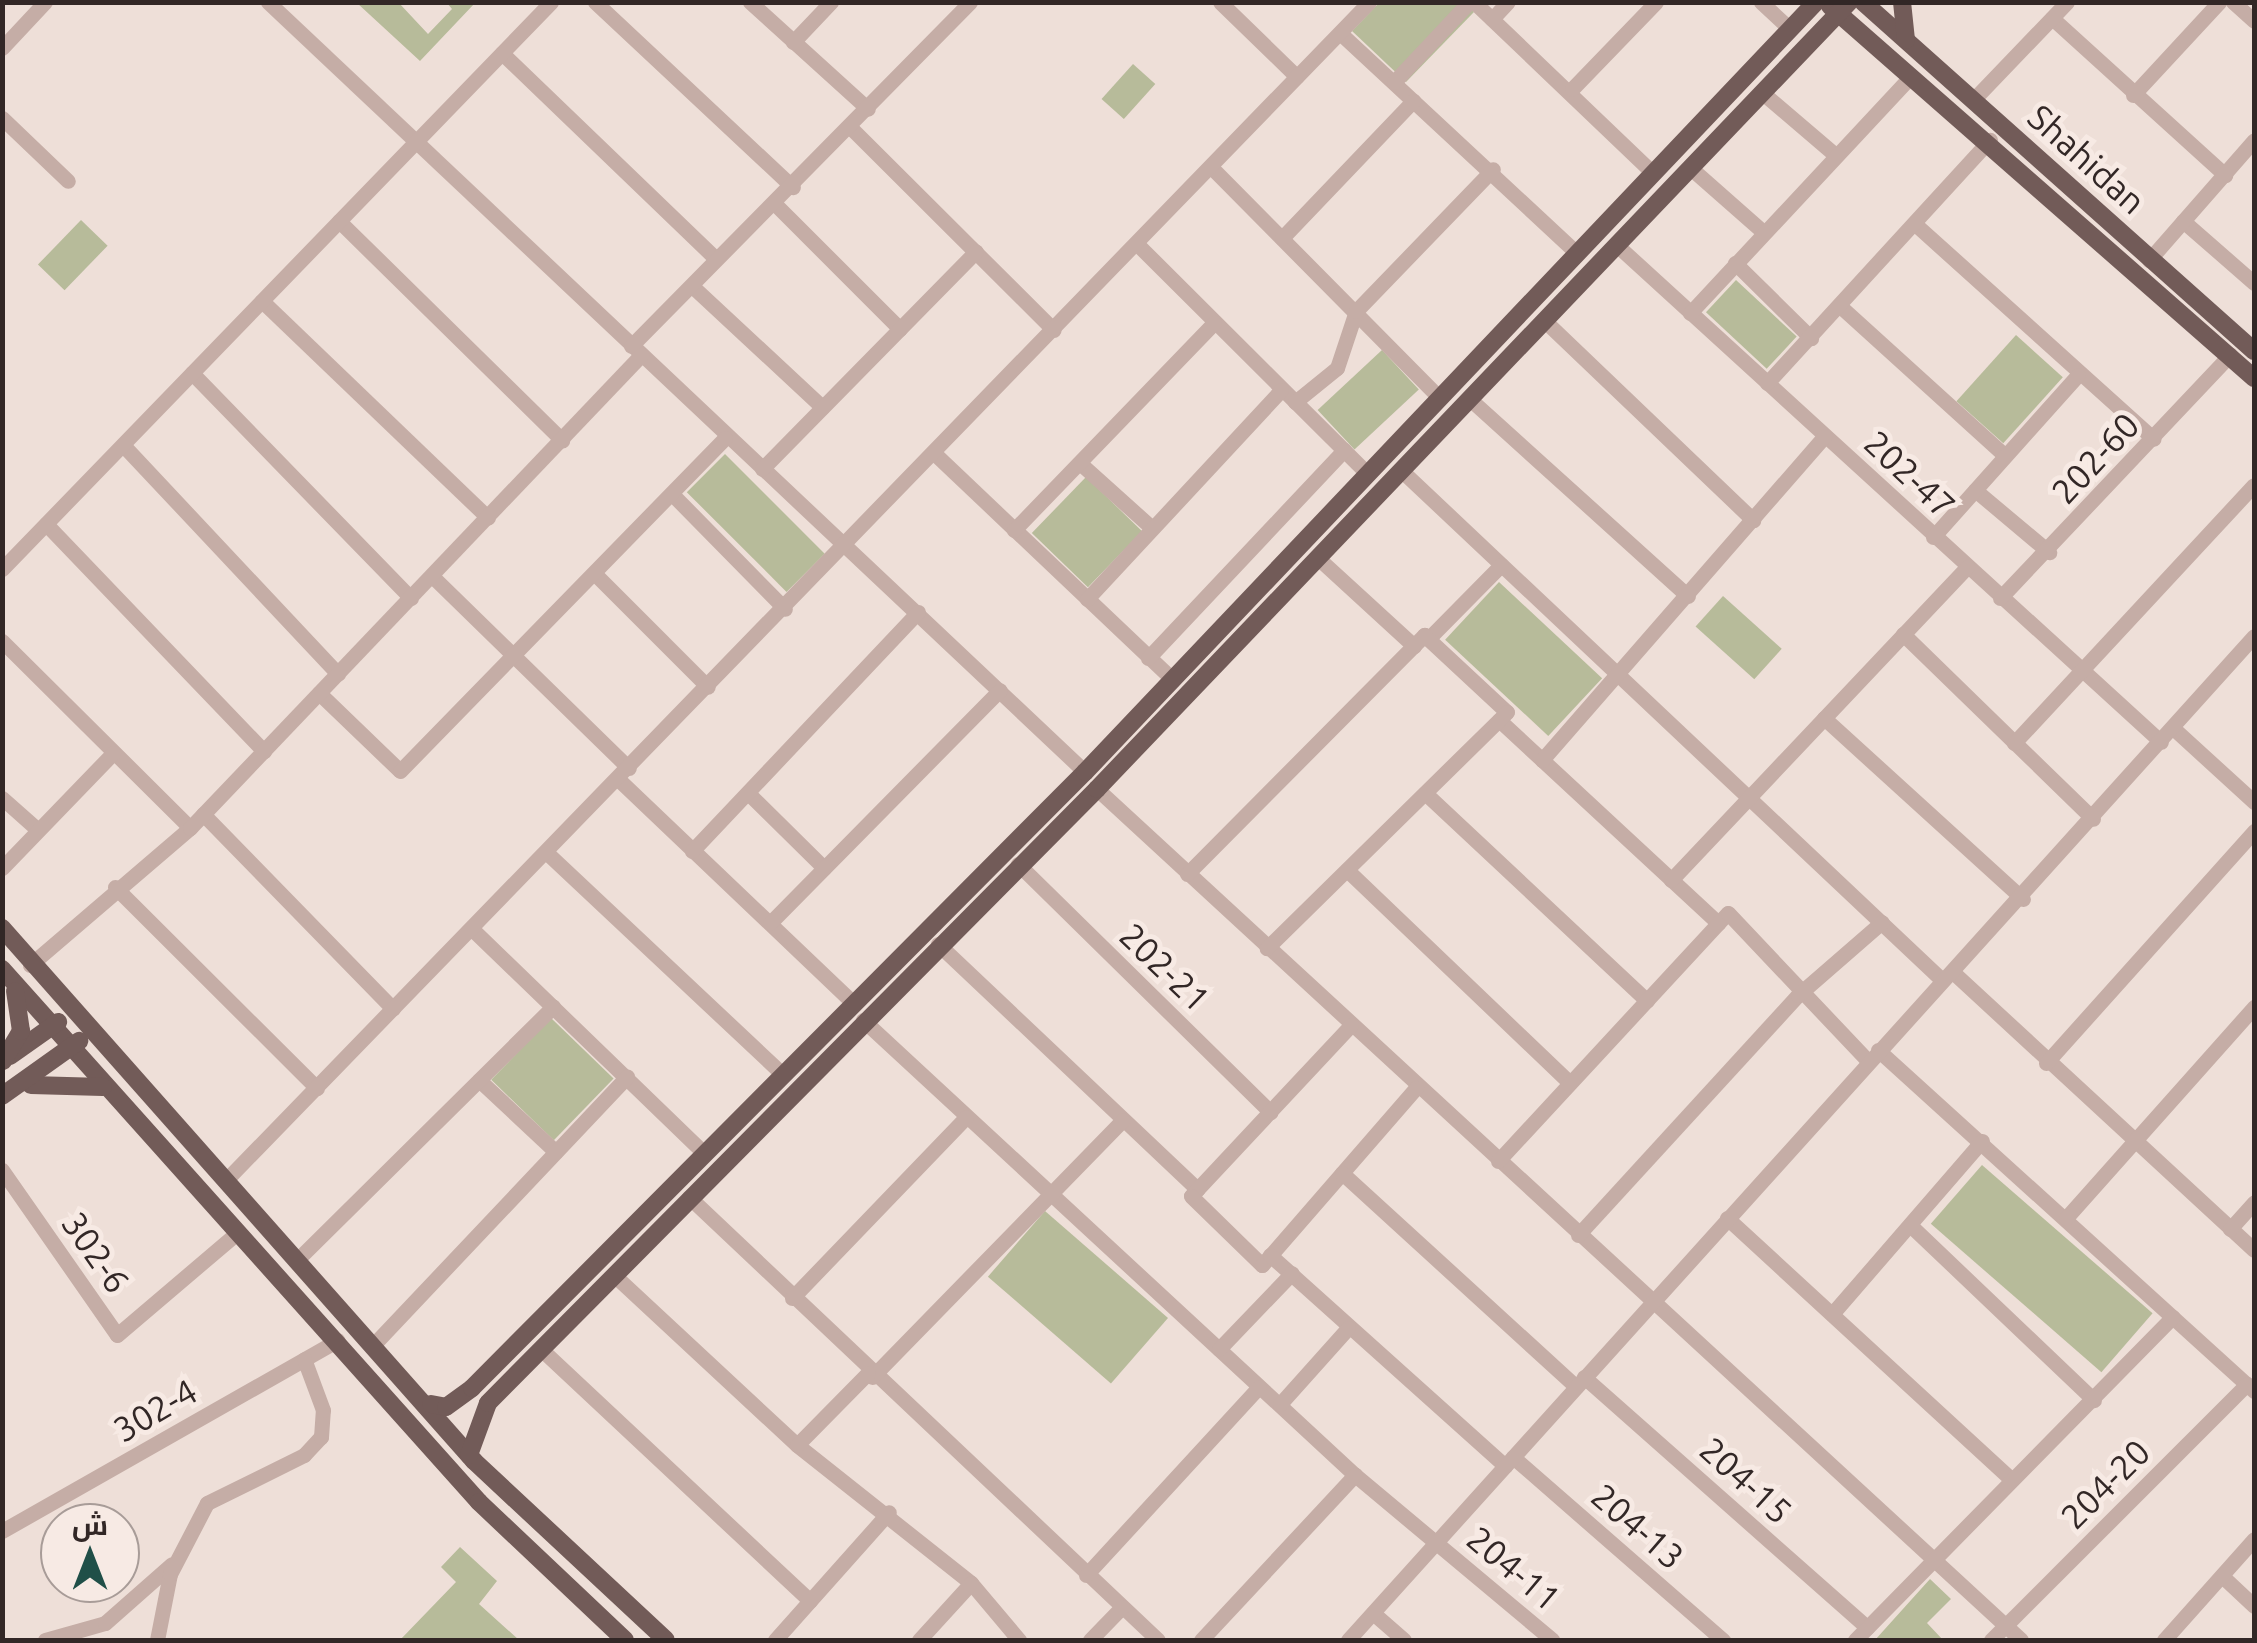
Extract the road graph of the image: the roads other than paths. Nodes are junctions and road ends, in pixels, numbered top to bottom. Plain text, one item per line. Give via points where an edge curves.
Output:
1 (46, 2) edge
2 (268, 2) edge
3 (551, 2) edge
4 (595, 2) edge
5 (750, 2) edge
6 (831, 2) edge
7 (970, 2) edge
8 (1220, 2) edge
9 (1369, 2) edge
10 (1472, 2) edge
11 (1508, 2) edge
12 (1656, 2) edge
13 (1761, 2) edge
14 (1816, 2) edge
15 (1902, 2) edge
16 (2067, 2) edge
17 (2219, 2) edge
18 (2233, 2) edge
19 (1838, 6) edge
20 (1870, 8) edge
21 (2052, 18) junction
22 (1492, 19) junction
23 (2254, 21) edge
24 (1790, 29) junction
25 (1340, 33) junction
26 (1906, 40) junction
27 (793, 42) junction
28 (2, 48) edge
29 (502, 53) junction
30 (1911, 76) junction
31 (1297, 77) junction
32 (1394, 82) junction
33 (1572, 89) junction
34 (1765, 95) junction
35 (2133, 95) junction
36 (1974, 99) junction
37 (1412, 101) junction
38 (868, 110) junction
39 (2, 118) edge
40 (850, 128) junction
41 (1990, 140) junction
42 (2254, 140) edge
43 (415, 143) junction
44 (1832, 154) junction
45 (1210, 167) junction
46 (1493, 169) junction
47 (1694, 171) junction
48 (1653, 173) junction
49 (2224, 175) junction
50 (68, 181) dead end
51 (793, 186) junction
52 (774, 203) junction
53 (339, 221) junction
54 (2183, 221) junction
55 (1916, 224) junction
56 (1762, 230) junction
57 (1282, 238) junction
58 (1136, 244) junction
59 (1621, 249) junction
60 (976, 251) junction
61 (1576, 252) junction
62 (716, 258) junction
63 (2150, 260) junction
64 (1735, 263) junction
65 (2254, 283) edge
66 (692, 286) junction
67 (2180, 300) junction
68 (262, 301) junction
69 (1841, 307) junction
70 (1356, 312) junction
71 (1690, 313) junction
72 (1214, 323) junction
73 (1548, 324) junction
74 (900, 329) junction
75 (1054, 330) junction
76 (1811, 338) junction
77 (636, 350) junction
78 (2254, 351) edge
79 (2230, 356) junction
80 (192, 373) junction
81 (2078, 375) junction
82 (2254, 378) edge
83 (1766, 383) junction
84 (1281, 390) junction
85 (1439, 397) junction
86 (1472, 401) junction
87 (1294, 402) junction
88 (822, 407) junction
89 (1824, 436) junction
90 (726, 438) junction
91 (2154, 439) junction
92 (562, 440) junction
93 (122, 445) junction
94 (1344, 450) junction
95 (935, 454) junction
96 (2004, 455) junction
97 (1082, 464) junction
98 (762, 469) junction
99 (1403, 472) junction
100 (1367, 473) junction
101 (2254, 485) edge
102 (1975, 490) junction
103 (672, 494) junction
104 (488, 518) junction
105 (1322, 520) junction
106 (1753, 520) junction
107 (46, 524) junction
108 (1152, 528) junction
109 (1014, 530) junction
110 (1341, 536) junction
111 (1934, 536) junction
112 (2, 541) edge
113 (848, 545) junction
114 (2049, 552) junction
115 (16, 555) junction
116 (1320, 560) junction
117 (1500, 565) junction
118 (1966, 567) junction
119 (2, 568) edge
120 (596, 575) junction
121 (432, 576) junction
122 (1688, 596) junction
123 (411, 598) junction
124 (2000, 598) junction
125 (1088, 600) junction
126 (785, 609) junction
127 (918, 612) junction
128 (1903, 634) junction
129 (2254, 636) edge
130 (2, 641) edge
131 (1421, 642) junction
132 (515, 654) junction
133 (1148, 658) junction
134 (2080, 672) junction
135 (338, 674) junction
136 (1170, 677) junction
137 (1618, 677) junction
138 (708, 688) junction
139 (1000, 690) junction
140 (319, 694) junction
141 (1824, 718) junction
142 (1499, 720) junction
143 (2174, 728) junction
144 (2161, 742) junction
145 (2014, 743) junction
146 (264, 752) junction
147 (113, 753) junction
148 (1542, 760) junction
149 (1084, 772) junction
150 (624, 774) junction
151 (1098, 790) junction
152 (1425, 793) junction
153 (750, 795) junction
154 (2, 798) edge
155 (1748, 798) junction
156 (2254, 802) edge
157 (203, 814) junction
158 (2093, 818) junction
159 (190, 828) junction
160 (38, 830) junction
161 (2254, 831) edge
162 (692, 851) junction
163 (546, 853) junction
164 (1018, 864) junction
165 (2, 868) edge
166 (824, 868) junction
167 (1347, 870) junction
168 (1187, 874) junction
169 (1671, 880) junction
170 (115, 887) junction
171 (2023, 898) junction
172 (1882, 922) junction
173 (770, 923) junction
174 (1718, 924) junction
175 (2, 928) edge
176 (472, 929) junction
177 (938, 944) junction
178 (1268, 948) junction
179 (30, 964) junction
180 (4, 971) edge
181 (1949, 977) junction
182 (1798, 995) junction
183 (1646, 1001) junction
184 (852, 1002) junction
185 (554, 1007) junction
186 (2254, 1008) edge
187 (393, 1009) junction
188 (69, 1012) junction
189 (863, 1020) junction
190 (1350, 1025) junction
191 (52, 1027) junction
192 (88, 1033) junction
193 (70, 1048) junction
194 (1873, 1056) junction
195 (3, 1061) edge
196 (2046, 1063) junction
197 (781, 1073) junction
198 (626, 1077) junction
199 (479, 1080) junction
200 (1570, 1083) junction
201 (317, 1088) junction
202 (1416, 1088) junction
203 (107, 1089) junction
204 (7, 1093) edge
205 (1270, 1112) junction
206 (966, 1116) junction
207 (1123, 1120) junction
208 (2132, 1140) junction
209 (1982, 1141) junction
210 (556, 1152) junction
211 (705, 1154) junction
212 (1498, 1161) junction
213 (2, 1170) edge
214 (1342, 1173) junction
215 (226, 1180) junction
216 (1197, 1189) junction
217 (1049, 1194) junction
218 (689, 1198) junction
219 (2254, 1202) edge
220 (1727, 1218) junction
221 (2066, 1218) junction
222 (1910, 1225) junction
223 (2230, 1229) junction
224 (238, 1232) junction
225 (1578, 1235) junction
226 (2254, 1250) edge
227 (300, 1256) junction
228 (1270, 1256) junction
229 (1292, 1273) junction
230 (615, 1276) junction
231 (792, 1298) junction
232 (1654, 1300) junction
233 (1832, 1314) junction
234 (2172, 1317) junction
235 (1348, 1328) junction
236 (338, 1340) junction
237 (377, 1341) junction
238 (1219, 1349) junction
239 (542, 1350) junction
240 (304, 1359) junction
241 (870, 1375) junction
242 (1580, 1382) junction
243 (1259, 1387) junction
244 (472, 1388) junction
245 (2251, 1388) edge
246 (2094, 1400) junction
247 (488, 1403) junction
248 (431, 1404) junction
249 (1280, 1404) junction
250 (798, 1446) junction
251 (469, 1455) junction
252 (1509, 1461) junction
253 (1355, 1475) junction
254 (2008, 1476) junction
255 (889, 1512) junction
256 (2, 1532) edge
257 (2254, 1539) edge
258 (1436, 1542) junction
259 (1929, 1557) junction
260 (177, 1560) junction
261 (1086, 1575) junction
262 (2222, 1576) junction
263 (971, 1583) junction
264 (810, 1602) junction
265 (2254, 1606) edge
266 (1122, 1607) junction
267 (1373, 1613) junction
268 (2005, 1626) junction
269 (1867, 1628) junction
270 (46, 1640) edge
271 (157, 1640) edge
272 (624, 1640) edge
273 (666, 1640) edge
274 (775, 1640) edge
275 (920, 1640) edge
276 (1019, 1640) edge
277 (1090, 1640) edge
278 (1158, 1640) edge
279 (1201, 1640) edge
280 (1348, 1640) edge
281 (1404, 1640) edge
282 (1552, 1640) edge
283 (1724, 1640) edge
284 (1855, 1640) edge
285 (1991, 1640) edge
286 (2021, 1640) edge
287 (2164, 1640) edge

1 - 28 street
2 - 43 street
3 - 29 street
4 - 51 street
5 - 27 street
6 - 27 street
7 - 38 street
8 - 31 street
9 - 25 street
10 - 22 street
10 - 32 street
11 - 22 street
12 - 33 street
13 - 24 street
14 - 24 main road
15 - 26 main road
16 - 21 street
17 - 35 street
18 - 23 street
19 - 30 main road
19 - 34 main road
20 - 26 main road, Shahidan
21 - 35 street
21 - 36 street
22 - 33 street
24 - 48 main road
25 - 31 street
25 - 32 street
26 - 36 main road, Shahidan
27 - 38 street
29 - 43 street
29 - 62 street
30 - 41 main road
30 - 44 street
31 - 45 street
32 - 37 street
33 - 48 street
34 - 44 street
34 - 47 main road
35 - 49 street
36 - 63 main road, Shahidan
37 - 46 street
37 - 57 street
38 - 40 street
39 - 50 street
40 - 51 street
40 - 60 street
41 - 55 street
41 - 67 main road
42 - 49 street
43 - 53 street
43 - 77 street
44 - 56 street
45 - 57 street
45 - 58 street
46 - 61 street
46 - 70 street
47 - 56 street
47 - 59 main road
48 - 61 main road
49 - 54 street
51 - 52 street
52 - 62 street
52 - 74 street
53 - 68 street
53 - 92 street
54 - 63 street
54 - 65 street
55 - 69 street
55 - 81 street
56 - 64 street
57 - 70 street
58 - 72 street
58 - 75 street
59 - 71 street, 202-47
59 - 73 main road
60 - 74 street
60 - 75 street
61 - 85 main road
62 - 66 street
63 - 67 main road, Shahidan
64 - 71 street
64 - 76 street
66 - 77 street
66 - 88 street
67 - 78 main road, Shahidan
67 - 79 main road
68 - 80 street
68 - 104 street
69 - 76 street
69 - 96 street
70 - 85 street
70 - 87 street via 1337,368
71 - 83 street, 202-47
72 - 84 street
72 - 97 street
73 - 86 main road
73 - 106 street
74 - 88 street
75 - 95 street
76 - 83 street
77 - 90 street
77 - 92 street
79 - 82 main road
79 - 91 street, 202-60
80 - 93 street
80 - 123 street
81 - 91 street
81 - 96 street
83 - 89 street, 202-47
84 - 87 street
84 - 108 street
85 - 100 main road
86 - 99 main road
86 - 122 street
87 - 94 street
88 - 98 street
89 - 106 street
89 - 111 street, 202-47
90 - 98 street
90 - 103 street
91 - 114 street, 202-60
92 - 104 street
93 - 107 street
93 - 135 street
94 - 100 street
94 - 133 street
95 - 109 street
95 - 113 street
96 - 102 street
97 - 108 street
97 - 109 street
98 - 113 street
99 - 110 main road
99 - 117 street
100 - 105 main road
101 - 134 street
102 - 111 street
102 - 114 street
103 - 120 street
103 - 126 street
104 - 121 street
105 - 110 main road
105 - 136 main road
106 - 122 street
107 - 115 street
107 - 146 street
108 - 125 street
109 - 125 street
110 - 116 main road
111 - 118 street, 202-47
112 - 115 street
113 - 126 street
113 - 127 street
114 - 124 street, 202-60
115 - 119 street
116 - 131 street
116 - 151 main road
117 - 131 street
117 - 137 street
118 - 124 street, 202-47
118 - 128 street
120 - 132 street
120 - 138 street
121 - 123 street
121 - 132 street
122 - 137 street
123 - 135 street
124 - 134 street, 202-47
125 - 133 street
126 - 138 street
127 - 139 street
127 - 153 street
128 - 141 street
128 - 145 street
129 - 143 street
130 - 147 street
131 - 142 street via 1508,712
131 - 168 street
132 - 140 street via 400,771
132 - 150 street
133 - 136 street
134 - 144 street, 202-47
134 - 145 street
135 - 140 street
136 - 149 main road
137 - 148 street
137 - 155 street
138 - 150 street
139 - 149 street
139 - 166 street
140 - 146 street
141 - 155 street
141 - 171 street
142 - 148 street
142 - 152 street
143 - 144 street
143 - 156 street
144 - 158 street
145 - 158 street
146 - 157 street
147 - 159 street
147 - 160 street
148 - 169 street
149 - 184 main road
150 - 162 street
150 - 163 street
151 - 164 main road
151 - 168 street
152 - 167 street
152 - 183 street
153 - 162 street
153 - 166 street
154 - 160 street
155 - 169 street
155 - 172 street
157 - 159 street
157 - 187 street
158 - 171 street
159 - 170 street
160 - 165 street
161 - 196 street
162 - 173 street
163 - 176 street
163 - 197 street
164 - 177 main road
164 - 205 street, 202-21
166 - 173 street
167 - 178 street
167 - 200 street
168 - 178 street
169 - 174 street
170 - 179 street
170 - 201 street
171 - 181 street
172 - 181 street
172 - 182 street
173 - 184 street
174 - 182 street via 1728,913 1791,973
174 - 183 street
175 - 179 main road
176 - 185 street
176 - 187 street
177 - 189 main road
177 - 207 street
178 - 190 street
179 - 188 main road
180 - 191 main road
180 - 195 main road via 22,1021
181 - 194 street
181 - 196 street
182 - 194 street
182 - 225 street
183 - 200 street
184 - 197 main road
185 - 198 street
185 - 199 street
186 - 208 street
187 - 201 street
188 - 191 main road
188 - 192 main road
189 - 206 street, 204-11
189 - 218 main road
190 - 202 street
190 - 205 street
191 - 193 main road
191 - 195 main road
192 - 193 main road
192 - 215 main road
193 - 203 main road
193 - 204 main road
194 - 209 street
194 - 220 street
196 - 208 street
197 - 211 main road
198 - 210 street
198 - 211 street
199 - 210 street
199 - 227 street
200 - 212 street
201 - 215 street
202 - 212 street
202 - 214 street
203 - 204 main road via 56,1079
203 - 224 main road
205 - 216 street
206 - 217 street, 204-11
206 - 231 street
207 - 216 street
207 - 217 street
208 - 221 street
208 - 223 street
209 - 221 street
209 - 222 street
210 - 237 street
211 - 244 main road
212 - 225 street
213 - 224 street, 302-6 via 118,1336
214 - 228 street
214 - 242 street, 204-15
215 - 227 main road
216 - 228 street, 204-13 via 1191,1196 1262,1265
217 - 238 street, 204-11
217 - 241 street
218 - 230 main road
218 - 231 street
219 - 223 street
220 - 232 street
220 - 233 street
221 - 234 street
222 - 233 street
222 - 246 street
223 - 226 street
224 - 236 main road
225 - 232 street
227 - 237 main road
228 - 229 street, 204-13
229 - 235 street, 204-13
229 - 238 street
230 - 239 main road
230 - 250 street
231 - 241 street
232 - 242 street
232 - 259 street
233 - 254 street
234 - 245 street
234 - 246 street
235 - 249 street
235 - 252 street, 204-13
236 - 240 street, 302-4
236 - 272 main road via 478,1502
237 - 248 main road
238 - 243 street, 204-11
239 - 247 main road
239 - 264 street
240 - 256 street, 302-4
240 - 260 street via 323,1410 321,1437 304,1455 207,1503
241 - 250 street
241 - 261 street
242 - 252 street
242 - 269 street, 204-15
243 - 249 street, 204-11
243 - 261 street
244 - 247 main road
244 - 248 main road via 446,1407
245 - 268 street, 204-20
246 - 254 street
247 - 251 main road
248 - 251 main road
249 - 253 street, 204-11
250 - 255 street
251 - 273 main road
252 - 258 street
252 - 283 street, 204-13
253 - 258 street, 204-11
253 - 279 street
254 - 259 street
255 - 263 street
255 - 264 street
257 - 262 street
258 - 267 street
258 - 282 street, 204-11
259 - 268 street
259 - 269 street
260 - 270 street via 105,1623
260 - 271 street
261 - 266 street
262 - 265 street
262 - 287 street
263 - 275 street
263 - 276 street
264 - 274 street
266 - 277 street
266 - 278 street
267 - 280 street
267 - 281 street
268 - 285 street, 204-20
268 - 286 street
269 - 284 street

